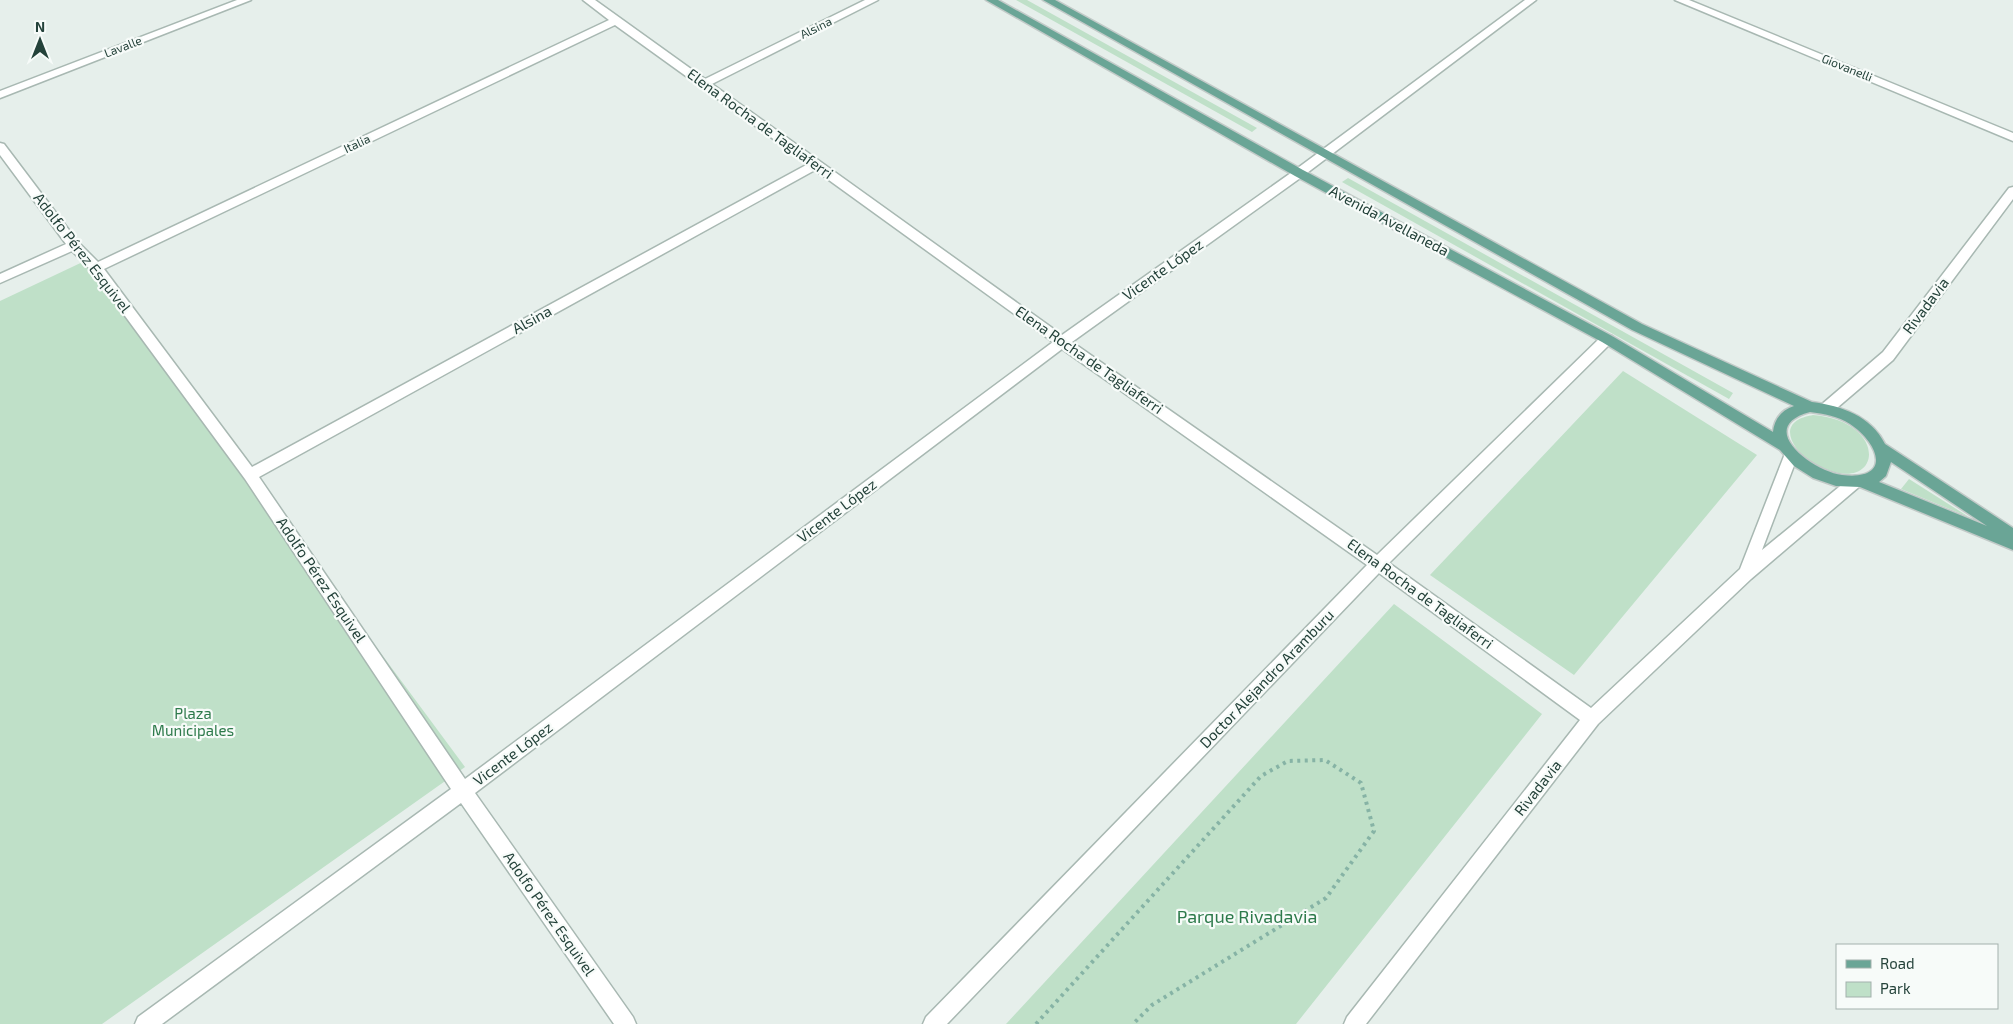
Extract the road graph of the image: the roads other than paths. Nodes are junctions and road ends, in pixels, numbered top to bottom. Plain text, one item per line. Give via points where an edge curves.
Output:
1 (246, 0) edge
2 (588, 0) edge
3 (873, 0) edge
4 (991, 0) edge
5 (1048, 0) edge
6 (1531, 0) edge
7 (1680, 0) edge
8 (617, 20) junction
9 (706, 83) junction
10 (0, 94) edge
11 (2013, 137) edge
12 (0, 147) edge
13 (1324, 154) junction
14 (815, 165) junction
15 (1299, 173) junction
16 (2013, 191) edge
17 (74, 244) junction
18 (96, 268) junction
19 (0, 278) edge
20 (1607, 339) junction
21 (1062, 342) junction
22 (1810, 407) junction
23 (1826, 409) junction
24 (1882, 449) junction
25 (1788, 451) junction
26 (250, 475) junction
27 (1859, 482) junction
28 (2013, 536) edge
29 (2013, 544) edge
30 (1378, 564) junction
31 (1745, 574) junction
32 (1592, 718) junction
33 (463, 791) junction
34 (145, 1024) edge
35 (626, 1024) edge
36 (933, 1024) edge
37 (1354, 1024) edge

1 - 10 street, Lavalle
2 - 8 street, Elena Rocha de Tagliaferri
3 - 9 street, Alsina
4 - 15 main road, Avenida Avellaneda
5 - 13 main road, Avenida Avellaneda
6 - 13 street, Vicente López
7 - 11 street, Giovanelli
8 - 9 street, Elena Rocha de Tagliaferri
8 - 18 street, Italia
9 - 14 street, Elena Rocha de Tagliaferri
12 - 17 street, Adolfo Pérez Esquivel
13 - 15 street, Vicente López
13 - 22 main road, Avenida Avellaneda via 1637,327
14 - 21 street, Elena Rocha de Tagliaferri
14 - 26 street, Alsina
15 - 20 main road, Avenida Avellaneda
15 - 21 street, Vicente López
16 - 23 street, Rivadavia via 1888,356
17 - 18 street, Adolfo Pérez Esquivel
17 - 19 street
18 - 26 street, Adolfo Pérez Esquivel
20 - 25 main road, Avenida Avellaneda
20 - 30 street, Doctor Alejandro Aramburu
21 - 30 street, Elena Rocha de Tagliaferri
21 - 33 street, Vicente López
22 - 23 main road
22 - 25 main road via 1796,409 1780,423 1780,434
23 - 24 main road via 1856,420
24 - 27 main road via 1884,463 1878,475
24 - 28 main road
25 - 27 main road via 1809,470 1832,480
25 - 31 street, Rivadavia
26 - 33 street, Adolfo Pérez Esquivel
27 - 29 main road
27 - 31 street, Rivadavia
30 - 32 street, Elena Rocha de Tagliaferri
30 - 36 street, Doctor Alejandro Aramburu
31 - 32 street, Rivadavia
32 - 37 street, Rivadavia
33 - 34 street, Vicente López
33 - 35 street, Adolfo Pérez Esquivel

